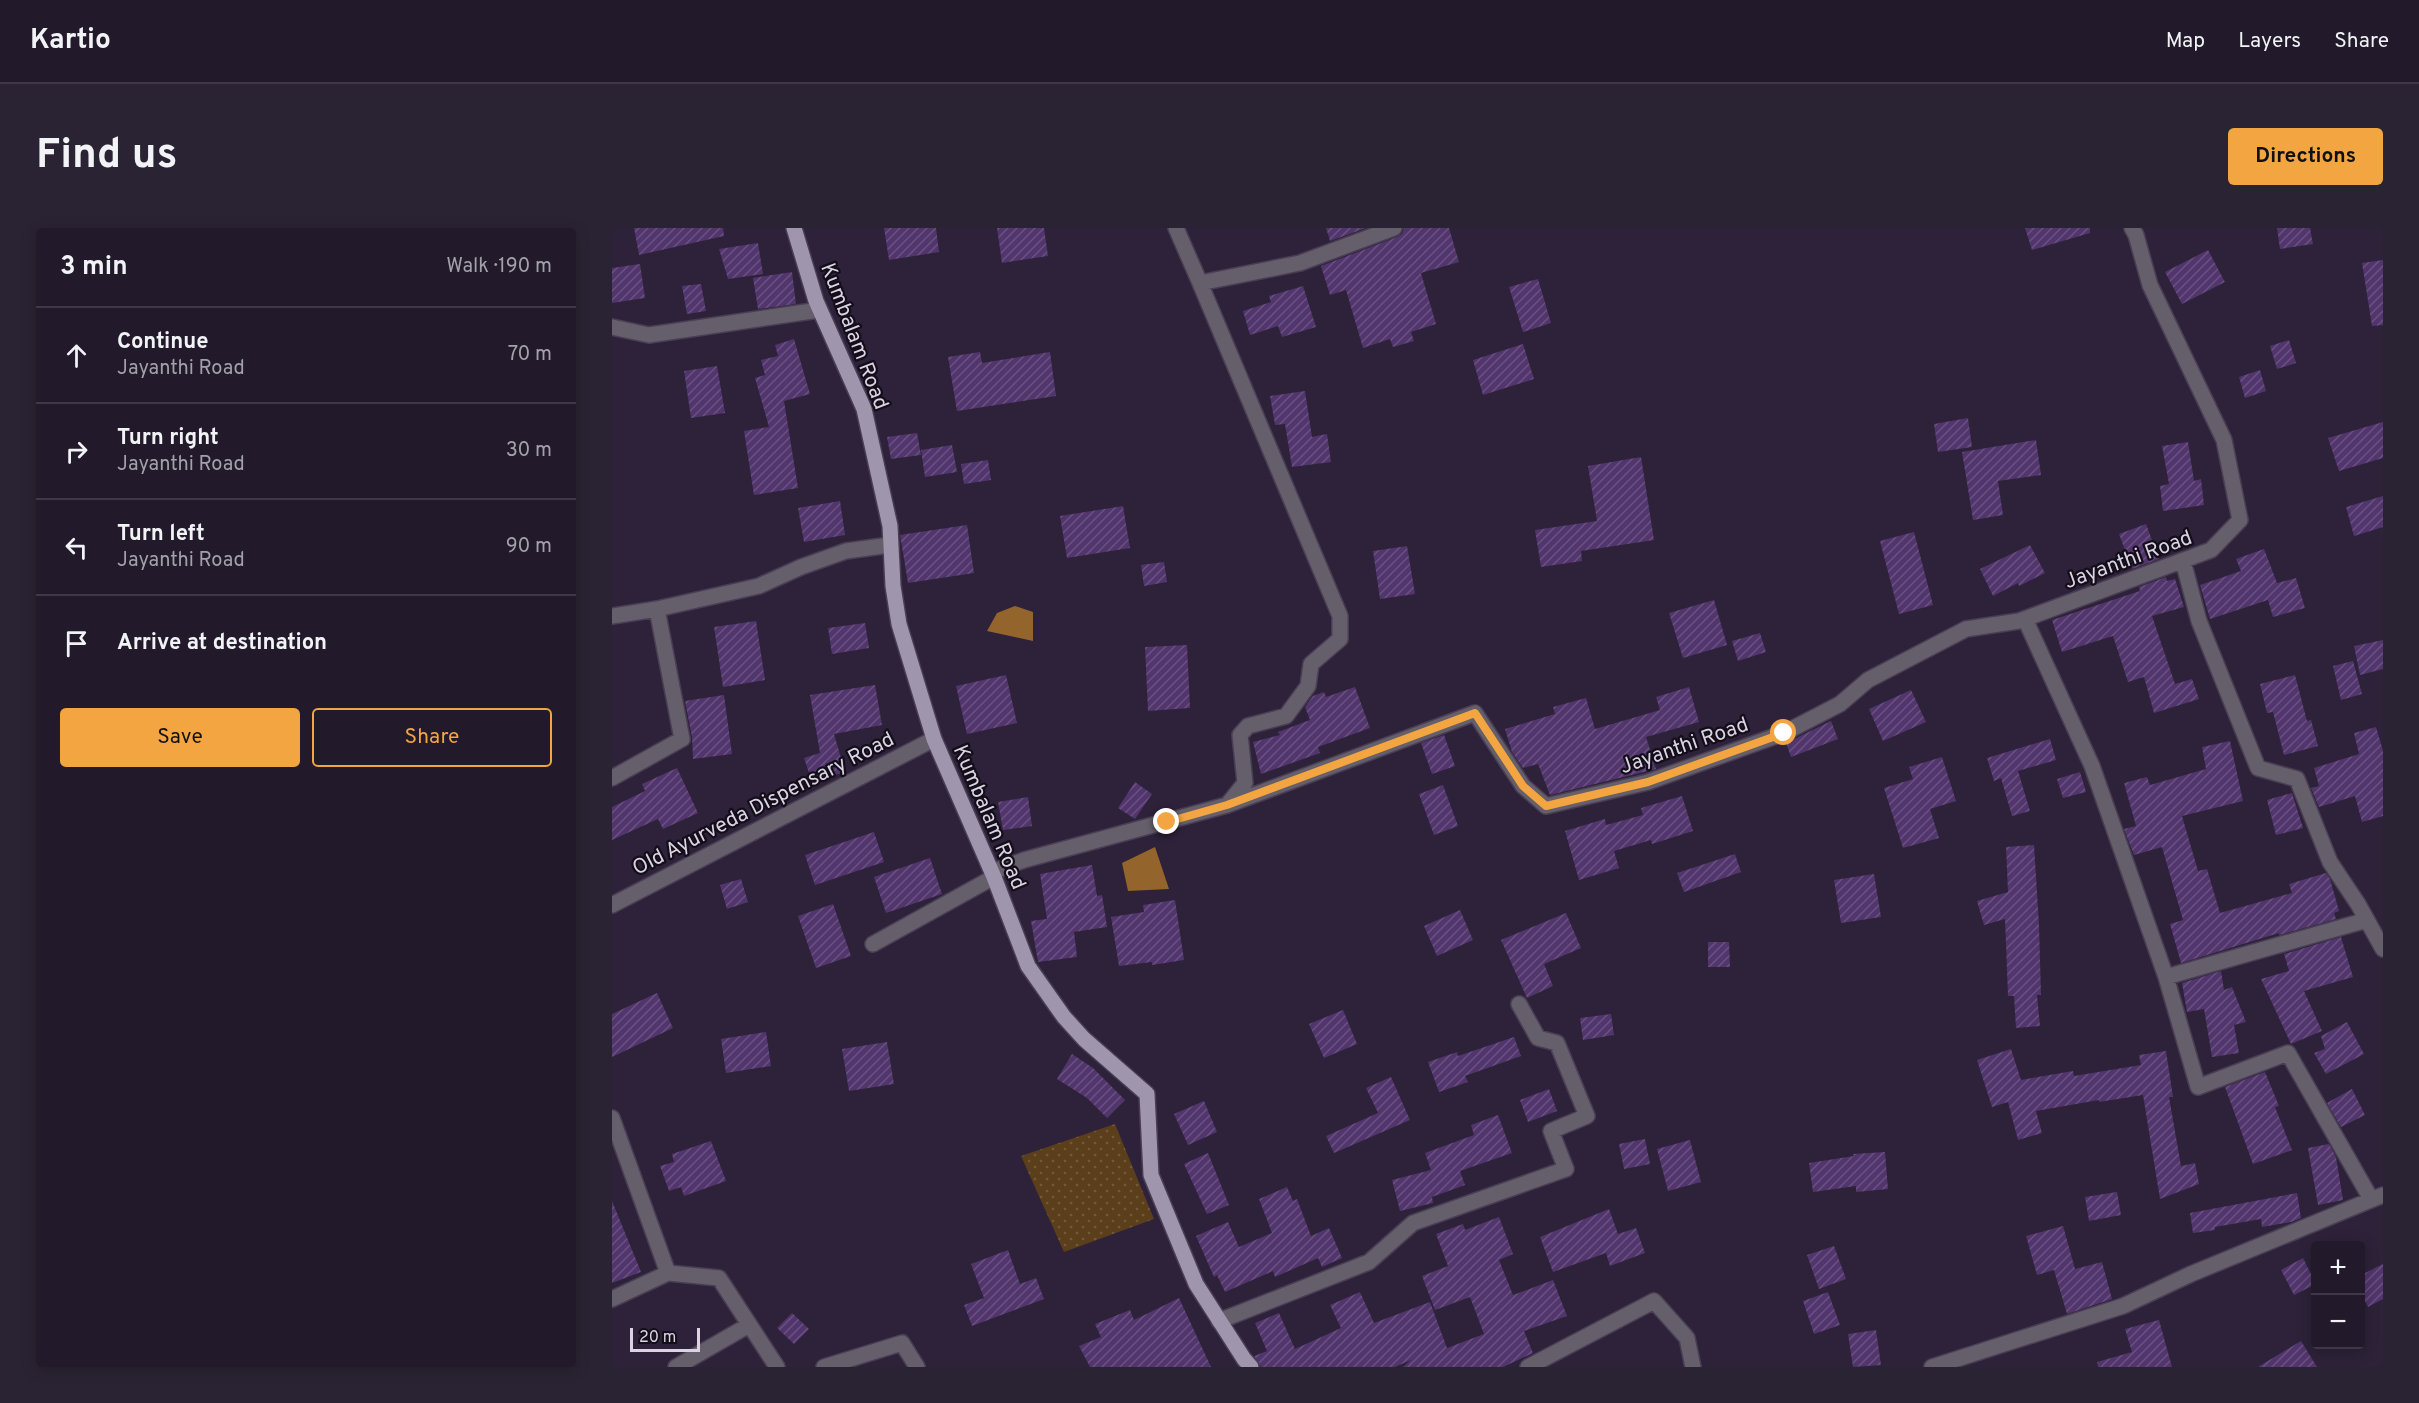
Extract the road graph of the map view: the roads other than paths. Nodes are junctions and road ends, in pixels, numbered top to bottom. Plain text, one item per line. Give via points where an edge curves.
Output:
1 (794, 228) edge
2 (1176, 228) edge
3 (1394, 228) edge
4 (2132, 228) edge
5 (1200, 283) junction
6 (819, 309) junction
7 (612, 327) edge
8 (890, 545) junction
9 (2182, 561) junction
10 (657, 609) junction
11 (612, 616) edge
12 (2025, 619) junction
13 (934, 739) junction
14 (612, 778) edge
15 (1227, 805) junction
16 (993, 875) junction
17 (612, 905) edge
18 (2367, 920) junction
19 (873, 944) dead end
20 (2383, 949) edge
21 (2166, 977) junction
22 (1519, 1004) dead end
23 (612, 1118) edge
24 (2377, 1197) edge
25 (668, 1273) junction
26 (612, 1299) edge
27 (1219, 1321) junction
28 (749, 1324) junction
29 (676, 1367) edge
30 (777, 1367) edge
31 (824, 1367) edge
32 (917, 1367) edge
33 (1251, 1367) edge
34 (1528, 1367) edge
35 (1693, 1367) edge
36 (1932, 1367) edge

1 - 6 main road, Kumbalam Road
2 - 5 street
3 - 5 street via 1300,263
4 - 9 street, Jayanthi Road via 2150,285 2224,440 2240,520 2211,550
5 - 15 street via 1340,616 1340,639 1311,663 1308,686 1286,716 1248,726 1240,735 1245,783
6 - 7 street via 649,334
6 - 8 main road, Kumbalam Road via 864,410 890,526
8 - 10 street via 846,551 759,586
8 - 13 main road, Kumbalam Road via 899,624
9 - 12 street, Jayanthi Road
9 - 18 street via 2199,621 2258,768 2297,779 2330,862
10 - 11 street
10 - 14 street via 682,739
12 - 15 street, Jayanthi Road via 1966,629 1868,680 1840,704 1784,733 1648,782 1546,806 1523,786 1475,713
12 - 21 street via 2092,766
13 - 16 main road, Kumbalam Road
13 - 17 street, Old Ayurveda Dispensary Road
15 - 16 street, Jayanthi Road via 1024,860
16 - 19 street, Jayanthi Road
16 - 27 main road, Kumbalam Road via 1028,966 1084,1039 1147,1094 1151,1175 1196,1284
18 - 20 street
18 - 21 street
21 - 24 street via 2198,1087 2288,1053
22 - 27 street via 1538,1038 1557,1043 1587,1116 1551,1131 1566,1169 1413,1223 1369,1262
23 - 25 street
24 - 36 street via 2123,1306
25 - 26 street
25 - 28 street via 719,1278
27 - 33 main road, Kumbalam Road
28 - 29 street
28 - 30 street
31 - 32 street via 902,1343
34 - 35 street via 1654,1301 1687,1338

